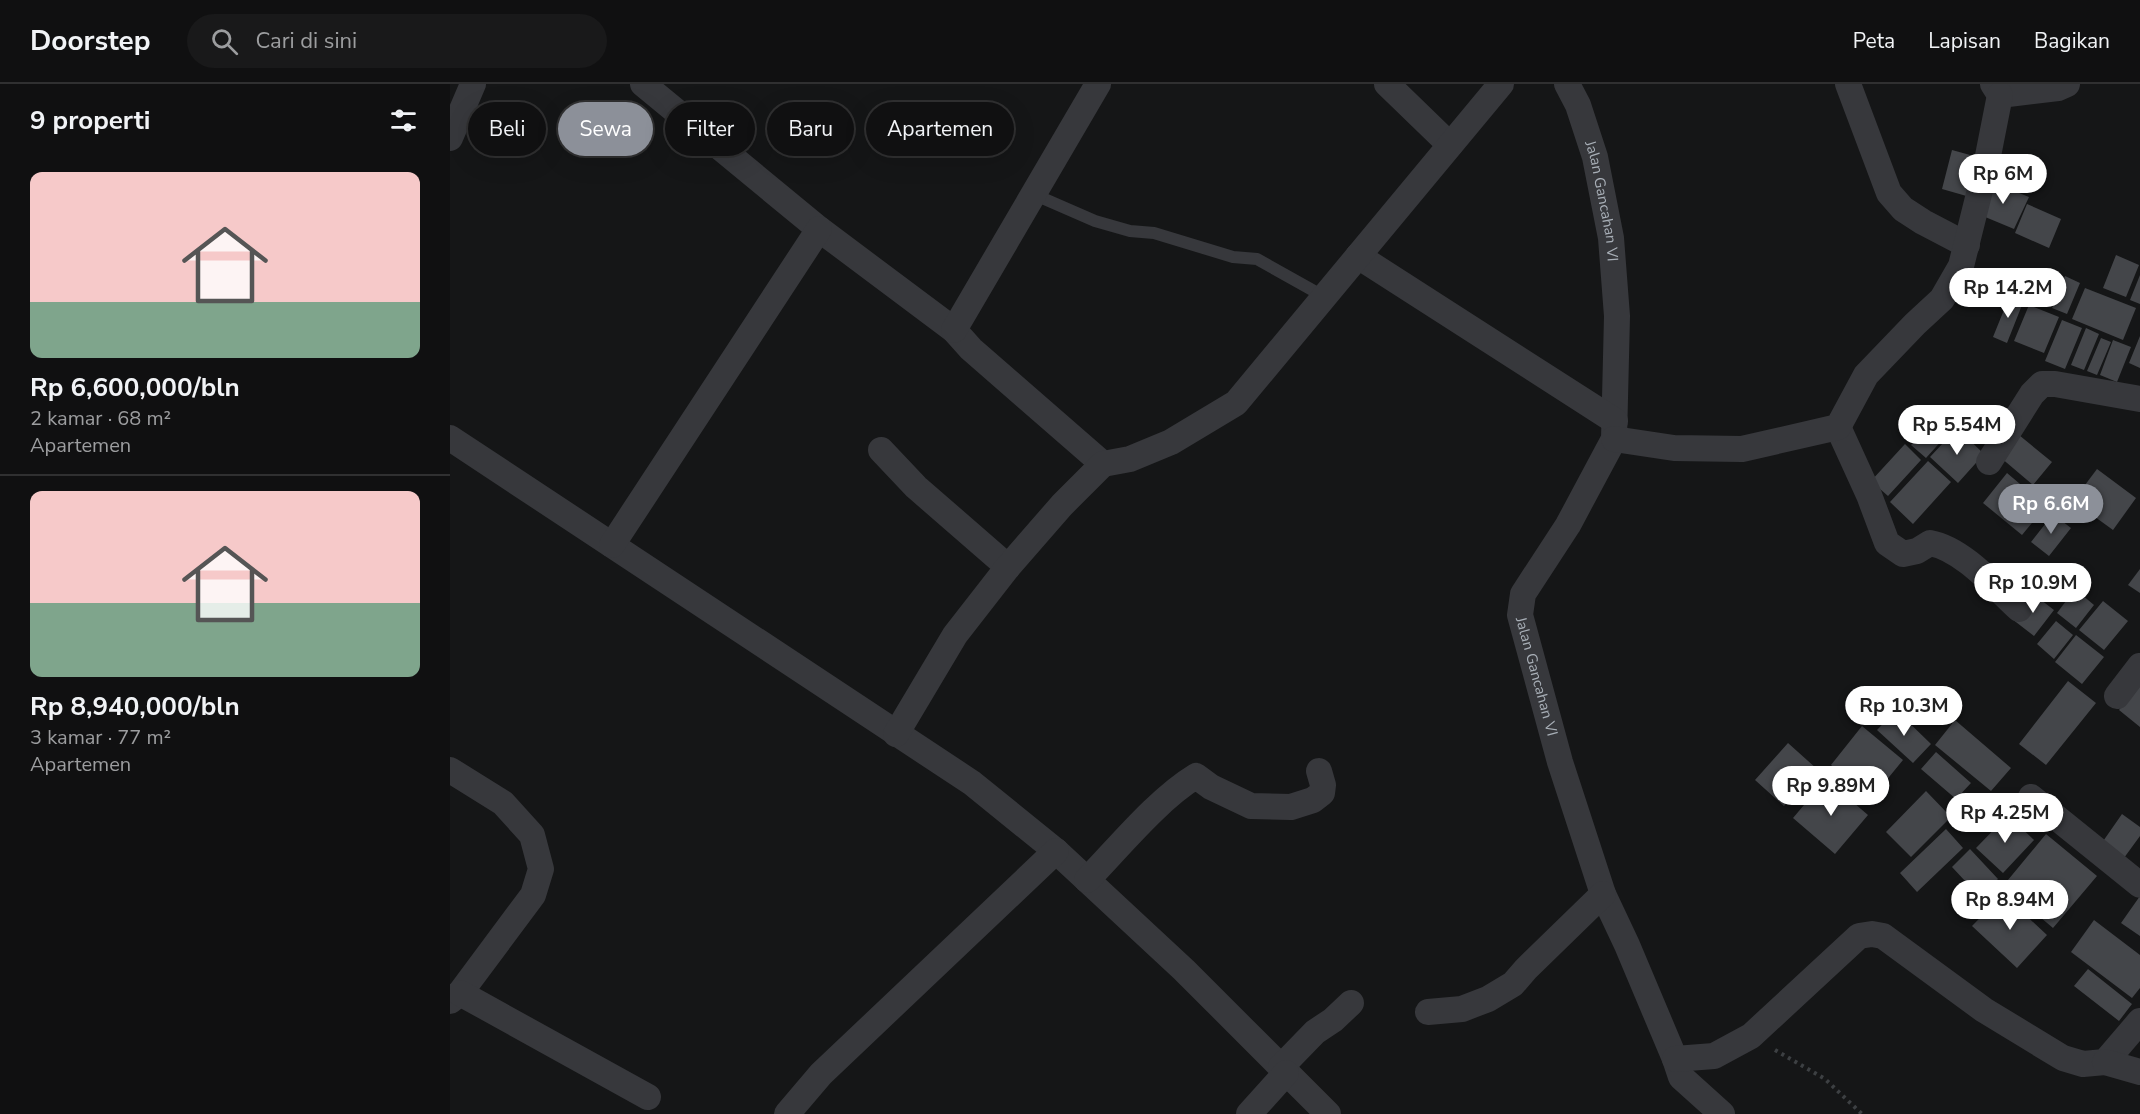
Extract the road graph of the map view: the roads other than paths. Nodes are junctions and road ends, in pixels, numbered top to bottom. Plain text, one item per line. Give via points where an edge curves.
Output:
1 (473, 84) edge
2 (643, 84) edge
3 (1098, 84) edge
4 (1387, 84) edge
5 (1501, 84) edge
6 (1567, 84) edge
7 (1848, 84) edge
8 (2067, 84) edge
9 (1997, 90) edge
10 (450, 138) edge
11 (1450, 145) junction
12 (1033, 194) junction
13 (819, 229) junction
14 (1967, 245) junction
15 (1358, 256) junction
16 (1323, 296) junction
17 (954, 330) junction
18 (2140, 399) edge
19 (1838, 427) junction
20 (1615, 430) junction
21 (450, 438) edge
22 (881, 450) dead end
23 (1989, 462) dead end
24 (1102, 464) junction
25 (612, 545) junction
26 (1008, 567) junction
27 (2019, 609) dead end
28 (2140, 666) edge
29 (2117, 696) dead end
30 (896, 734) junction
31 (450, 770) edge
32 (1319, 771) dead end
33 (2031, 797) dead end
34 (1056, 850) junction
35 (1087, 880) junction
36 (2140, 885) edge
37 (1603, 894) junction
38 (455, 997) edge
39 (1351, 1003) dead end
40 (1428, 1012) dead end
41 (2140, 1021) edge
42 (1676, 1059) junction
43 (2105, 1062) junction
44 (1283, 1070) junction
45 (2140, 1071) edge
46 (648, 1096) dead end
47 (787, 1114) edge
48 (1249, 1114) edge
49 (1328, 1114) edge
50 (1722, 1114) edge

1 - 10 street
2 - 13 street
3 - 12 street
4 - 11 street
5 - 11 street
6 - 20 street, Jalan Gancahan VI via 1578,105 1594,157 1611,238 1617,316
7 - 14 street via 1889,193 1903,209
8 - 9 street via 2058,88
9 - 14 street
11 - 15 street
12 - 16 lane via 1095,221 1154,233 1233,257 1257,259
12 - 17 street
13 - 17 street
13 - 25 street
14 - 19 street via 1942,299 1866,375
15 - 16 street
15 - 20 street
16 - 24 street via 1236,403 1171,442 1130,459
17 - 24 street
18 - 23 street via 2042,384
19 - 20 street via 1742,449 1674,448
19 - 27 street via 1887,543 1904,554 1930,543 1940,545 1963,558
20 - 37 street, Jalan Gancahan VI via 1568,525 1523,594 1520,605 1551,730
21 - 25 street
22 - 26 street via 916,488
24 - 26 street
25 - 30 street
26 - 30 street via 955,636
28 - 29 street
30 - 34 street via 972,783
31 - 38 street via 503,803 532,835 541,869 533,895
32 - 35 street via 1322,793 1291,807 1251,806 1197,776 1163,802
33 - 36 street
34 - 35 street
34 - 47 street via 821,1074
35 - 44 street via 1184,969
37 - 40 street via 1514,984 1462,1009
37 - 42 street, Jalan Gancahan VI
38 - 46 street
39 - 44 street via 1315,1032
41 - 43 street
42 - 43 street via 1714,1056 1751,1036 1859,936 1872,933 1883,936 1984,1010 2063,1058 2083,1064
42 - 50 street, Jalan Gancahan VI via 1681,1077
43 - 45 street
44 - 48 street
44 - 49 street

